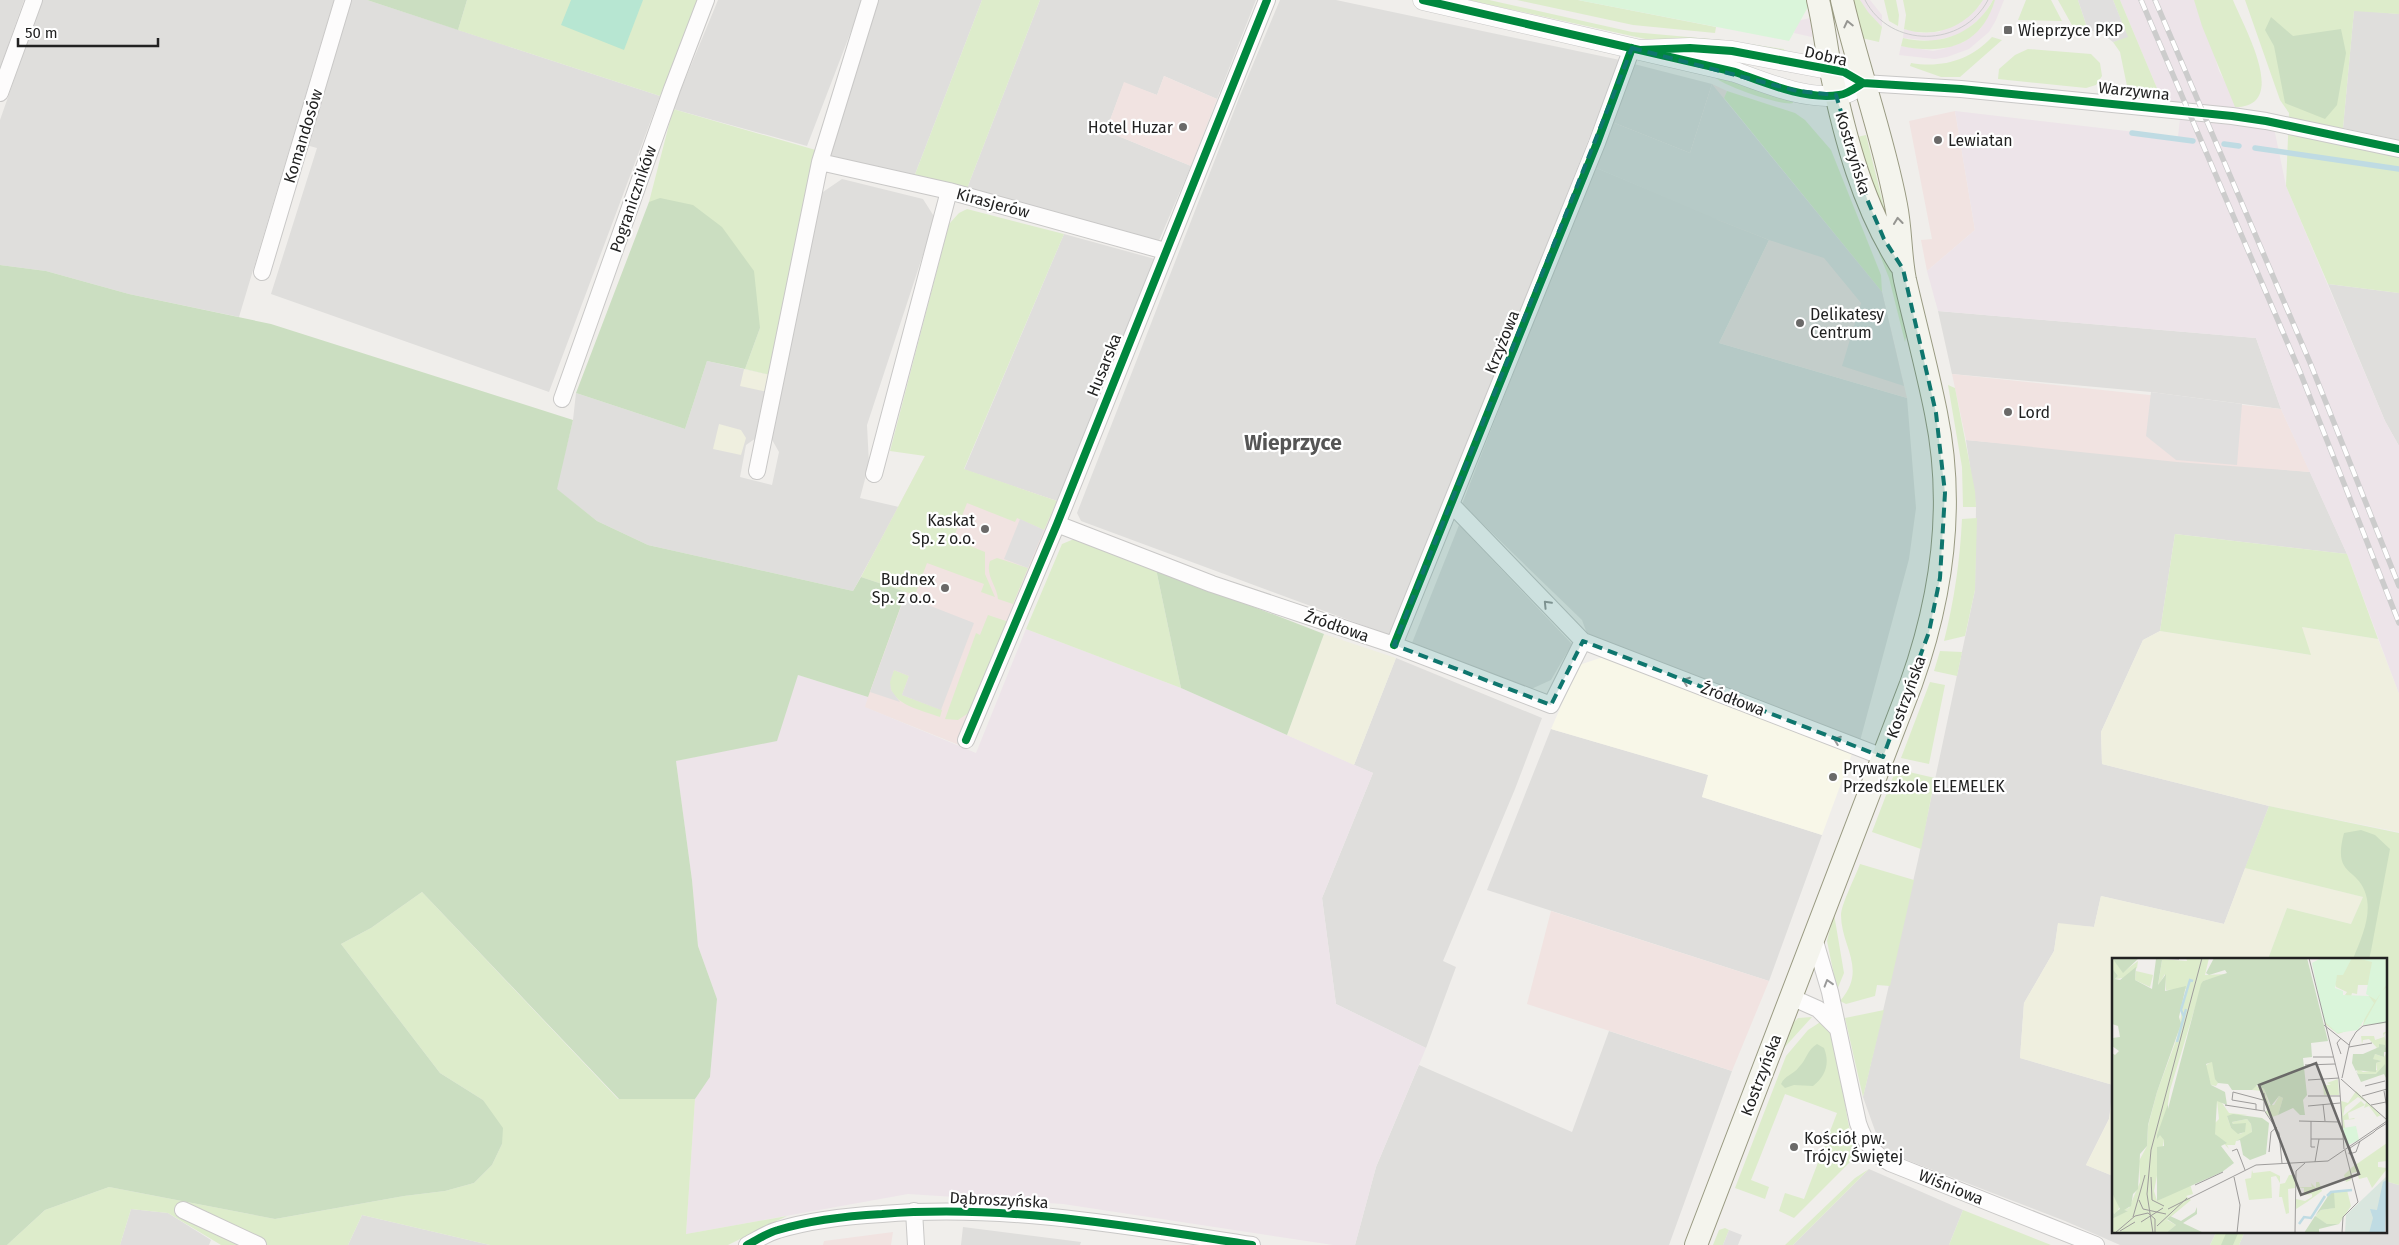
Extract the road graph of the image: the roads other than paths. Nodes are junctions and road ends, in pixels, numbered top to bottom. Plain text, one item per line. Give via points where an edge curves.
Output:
1 (34, 0) edge
2 (343, 0) edge
3 (706, 0) edge
4 (870, 0) edge
5 (1267, 0) edge
6 (1423, 0) edge
7 (1818, 0) edge
8 (1842, 0) edge
9 (1636, 49) junction
10 (1830, 69) junction
11 (1863, 83) junction
12 (0, 94) edge
13 (1836, 95) junction
14 (2399, 149) edge
15 (820, 162) junction
16 (949, 191) junction
17 (1164, 251) junction
18 (1903, 269) junction
19 (262, 272) dead end
20 (562, 399) dead end
21 (757, 471) dead end
22 (874, 474) dead end
23 (1452, 505) junction
24 (1056, 524) junction
25 (1583, 641) junction
26 (1394, 645) junction
27 (966, 740) dead end
28 (1883, 757) junction
29 (1814, 938) junction
30 (1791, 997) junction
31 (1837, 1028) junction
32 (183, 1210) dead end
33 (914, 1211) junction
34 (258, 1245) edge
35 (747, 1245) edge
36 (916, 1245) edge
37 (1252, 1245) edge
38 (1696, 1245) edge
39 (2096, 1245) edge

1 - 12 street
2 - 19 street, Komandosów
3 - 20 street, Pograniczników
4 - 15 street
5 - 17 street, Husarska
6 - 9 street, Dobra
7 - 10 main road, Kostrzyńska
11 -> 8 main road, Kostrzyńska
9 - 10 street, Dobra via 1732,51
9 - 13 street, Dobra via 1735,72 1797,92
9 - 23 street, Krzyżowa
10 - 11 street, Dobra via 1844,72
10 - 13 main road, Kostrzyńska
11 - 13 street, Dobra via 1850,92
11 - 14 street, Warzywna via 1971,89 2232,116
18 -> 11 main road, Kostrzyńska via 1896,206
13 - 18 main road, Kostrzyńska via 1850,153 1867,199 1884,239
15 - 16 street, Kirasjerów
15 - 21 street
16 - 17 street, Kirasjerów
16 - 22 street
17 - 24 street, Husarska
18 - 28 main road, Kostrzyńska via 1936,414 1945,493 1944,534 1940,578 1929,632
25 -> 23 street, Źródłowa
23 - 26 street, Krzyżowa
24 - 26 street, Źródłowa via 1212,584
24 - 27 street, Husarska
25 - 26 street, Źródłowa via 1551,705
28 -> 25 street, Źródłowa
28 - 29 main road, Kostrzyńska
29 - 30 main road, Kostrzyńska
31 -> 29 street, Wiśniowa
30 - 31 street via 1818,1009
30 - 38 main road, Kostrzyńska
31 - 39 street, Wiśniowa via 1862,1134 1872,1150 1882,1158
32 - 34 street
33 - 35 street, Dąbroszyńska via 846,1216 776,1230
33 - 36 street
33 - 37 street, Dąbroszyńska via 1042,1214

